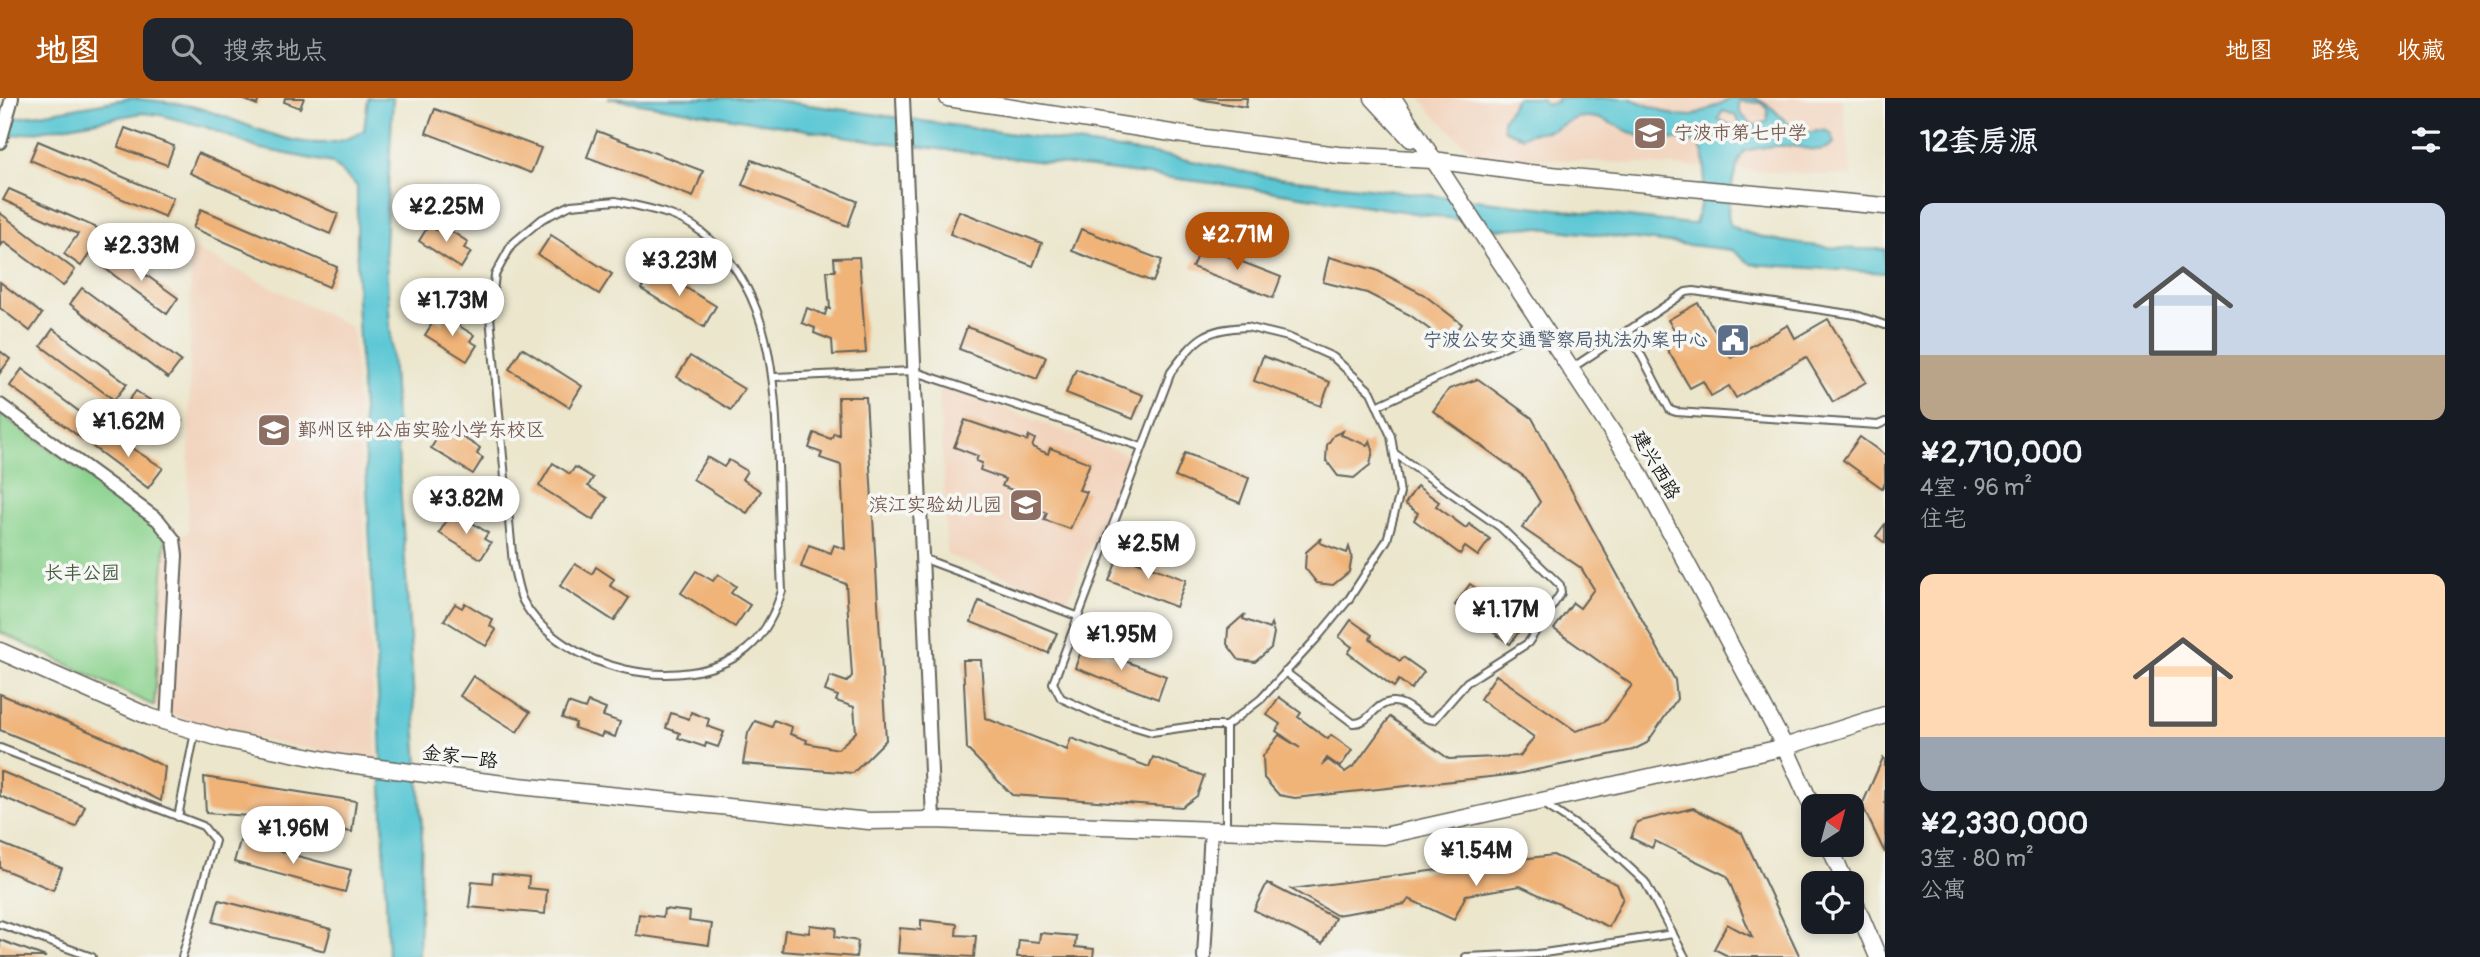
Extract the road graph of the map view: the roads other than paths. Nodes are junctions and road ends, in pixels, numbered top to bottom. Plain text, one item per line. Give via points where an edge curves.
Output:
1 (12, 98) edge
2 (948, 98) edge
3 (1373, 98) edge
4 (1393, 98) edge
5 (903, 99) edge
6 (0, 142) edge
7 (1433, 160) junction
8 (1885, 206) edge
9 (1885, 325) edge
10 (1546, 327) junction
11 (1628, 330) junction
12 (1572, 368) junction
13 (914, 371) junction
14 (775, 377) junction
15 (0, 405) edge
16 (1377, 406) junction
17 (1885, 422) edge
18 (1142, 447) junction
19 (1394, 453) junction
20 (922, 558) junction
21 (1077, 615) junction
22 (0, 651) edge
23 (1285, 672) junction
24 (1885, 715) edge
25 (167, 722) junction
26 (1226, 726) junction
27 (195, 730) junction
28 (1785, 747) junction
29 (0, 748) edge
30 (1806, 794) edge
31 (1539, 802) junction
32 (178, 817) junction
33 (933, 820) junction
34 (1219, 830) junction
35 (0, 924) edge
36 (1864, 925) edge
37 (1673, 933) junction
38 (92, 957) edge
39 (182, 957) edge
40 (1204, 957) edge
41 (1466, 957) edge
42 (1685, 957) edge
43 (1878, 957) edge

1 - 6 street
2 - 7 street via 1338,155
3 - 7 street, 建兴西路
4 - 7 street, 建兴西路
5 - 13 street
7 - 8 street
7 - 10 street, 建兴西路
9 - 11 lane via 1856,315 1694,291
10 - 12 street, 建兴西路
10 - 16 lane
11 - 12 lane
11 - 17 lane via 1670,410
12 - 28 street, 建兴西路 via 1637,470
13 - 14 lane
13 - 18 lane
13 - 20 street
14 - 14 lane via 782,591 764,631 746,650 721,664 679,673 632,673 605,665 548,630 523,600 513,565 491,331 495,275 512,244 542,219 571,205 616,201 672,215 699,229 739,273 756,306
15 - 25 street via 158,520 174,540
16 - 18 lane via 1371,392 1333,357 1288,337 1247,327 1217,329 1191,346 1171,372
16 - 19 lane
18 - 21 lane
19 - 23 lane via 1399,493 1387,540 1349,599
19 - 23 lane via 1500,527 1560,585 1561,593 1528,643 1467,682 1434,720 1398,702 1387,702 1360,724 1353,723
20 - 21 lane
20 - 33 street
21 - 26 lane via 1053,683 1061,698 1152,732
22 - 25 street, 金家一路
23 - 26 lane via 1261,699
24 - 28 street, 金家一路
25 - 27 street, 金家一路
26 - 34 lane
27 - 32 lane
27 - 33 street, 金家一路 via 341,763 519,786 869,821
28 - 30 street, 建兴西路
28 - 31 street, 金家一路
29 - 32 lane
31 - 34 street, 金家一路 via 1384,836
31 - 37 lane via 1603,843 1645,882
32 - 39 lane via 203,827 215,841
33 - 34 street, 金家一路
34 - 40 street
35 - 38 lane
36 - 43 street
37 - 41 lane via 1538,954
37 - 42 lane

